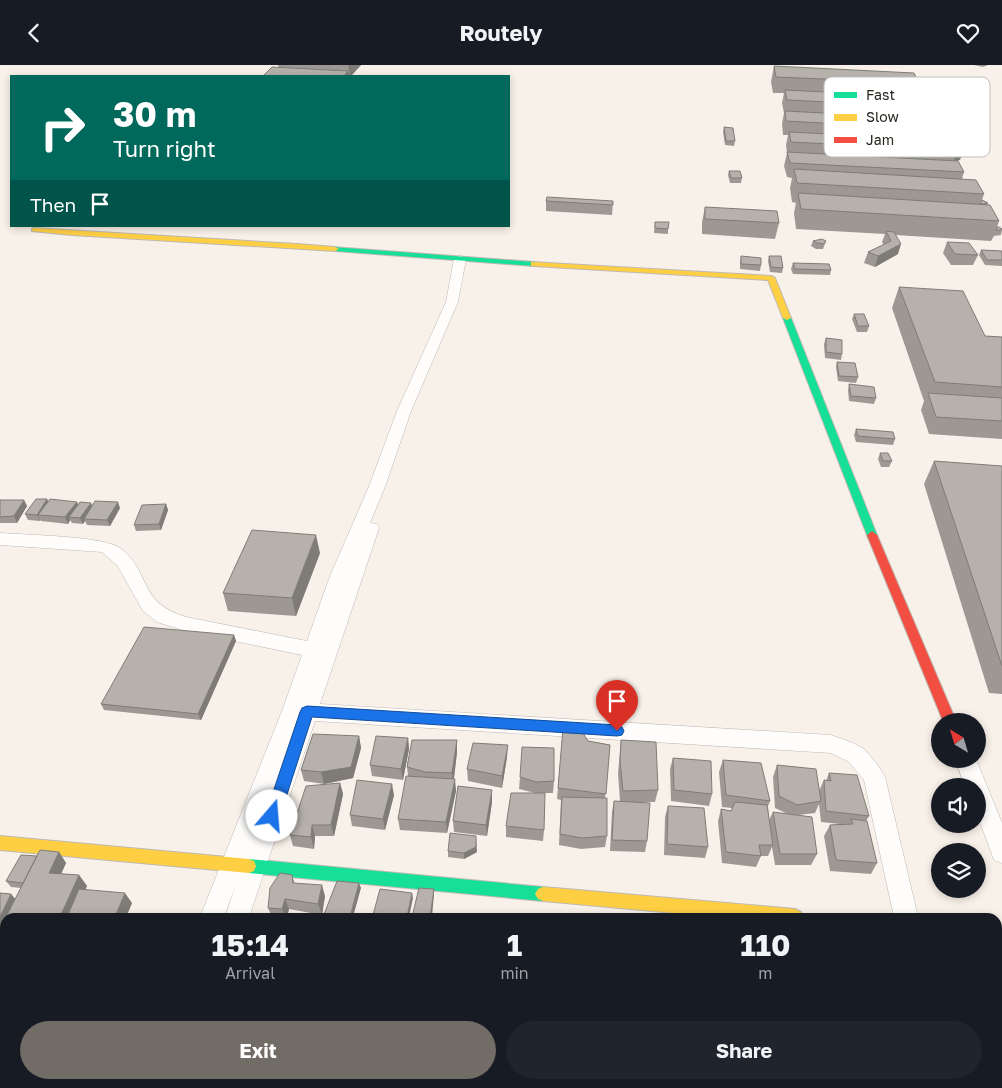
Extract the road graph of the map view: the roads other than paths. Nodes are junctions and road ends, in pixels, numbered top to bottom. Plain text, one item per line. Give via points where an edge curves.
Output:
1 (34, 230) dead end
2 (460, 259) junction
3 (0, 539) edge
4 (346, 577) junction
5 (314, 650) junction
6 (299, 711) junction
7 (947, 713) edge
8 (986, 811) edge
9 (0, 843) edge
10 (1002, 852) edge
11 (232, 866) junction
12 (255, 868) junction
13 (214, 913) edge
14 (238, 913) edge
15 (751, 913) edge
16 (905, 913) edge

1 - 2 street via 132,238 248,242
2 - 4 street via 452,302 436,350
2 - 7 street via 771,278 882,560
3 - 5 street via 106,547 116,551 124,560 149,604 166,618
4 - 5 street
4 - 6 street
5 - 6 street
6 - 11 street
6 - 12 street
6 - 16 street via 831,744 848,749 864,760 874,777
8 - 10 street
9 - 11 street
11 - 12 street
11 - 13 street
12 - 14 street
12 - 15 street

